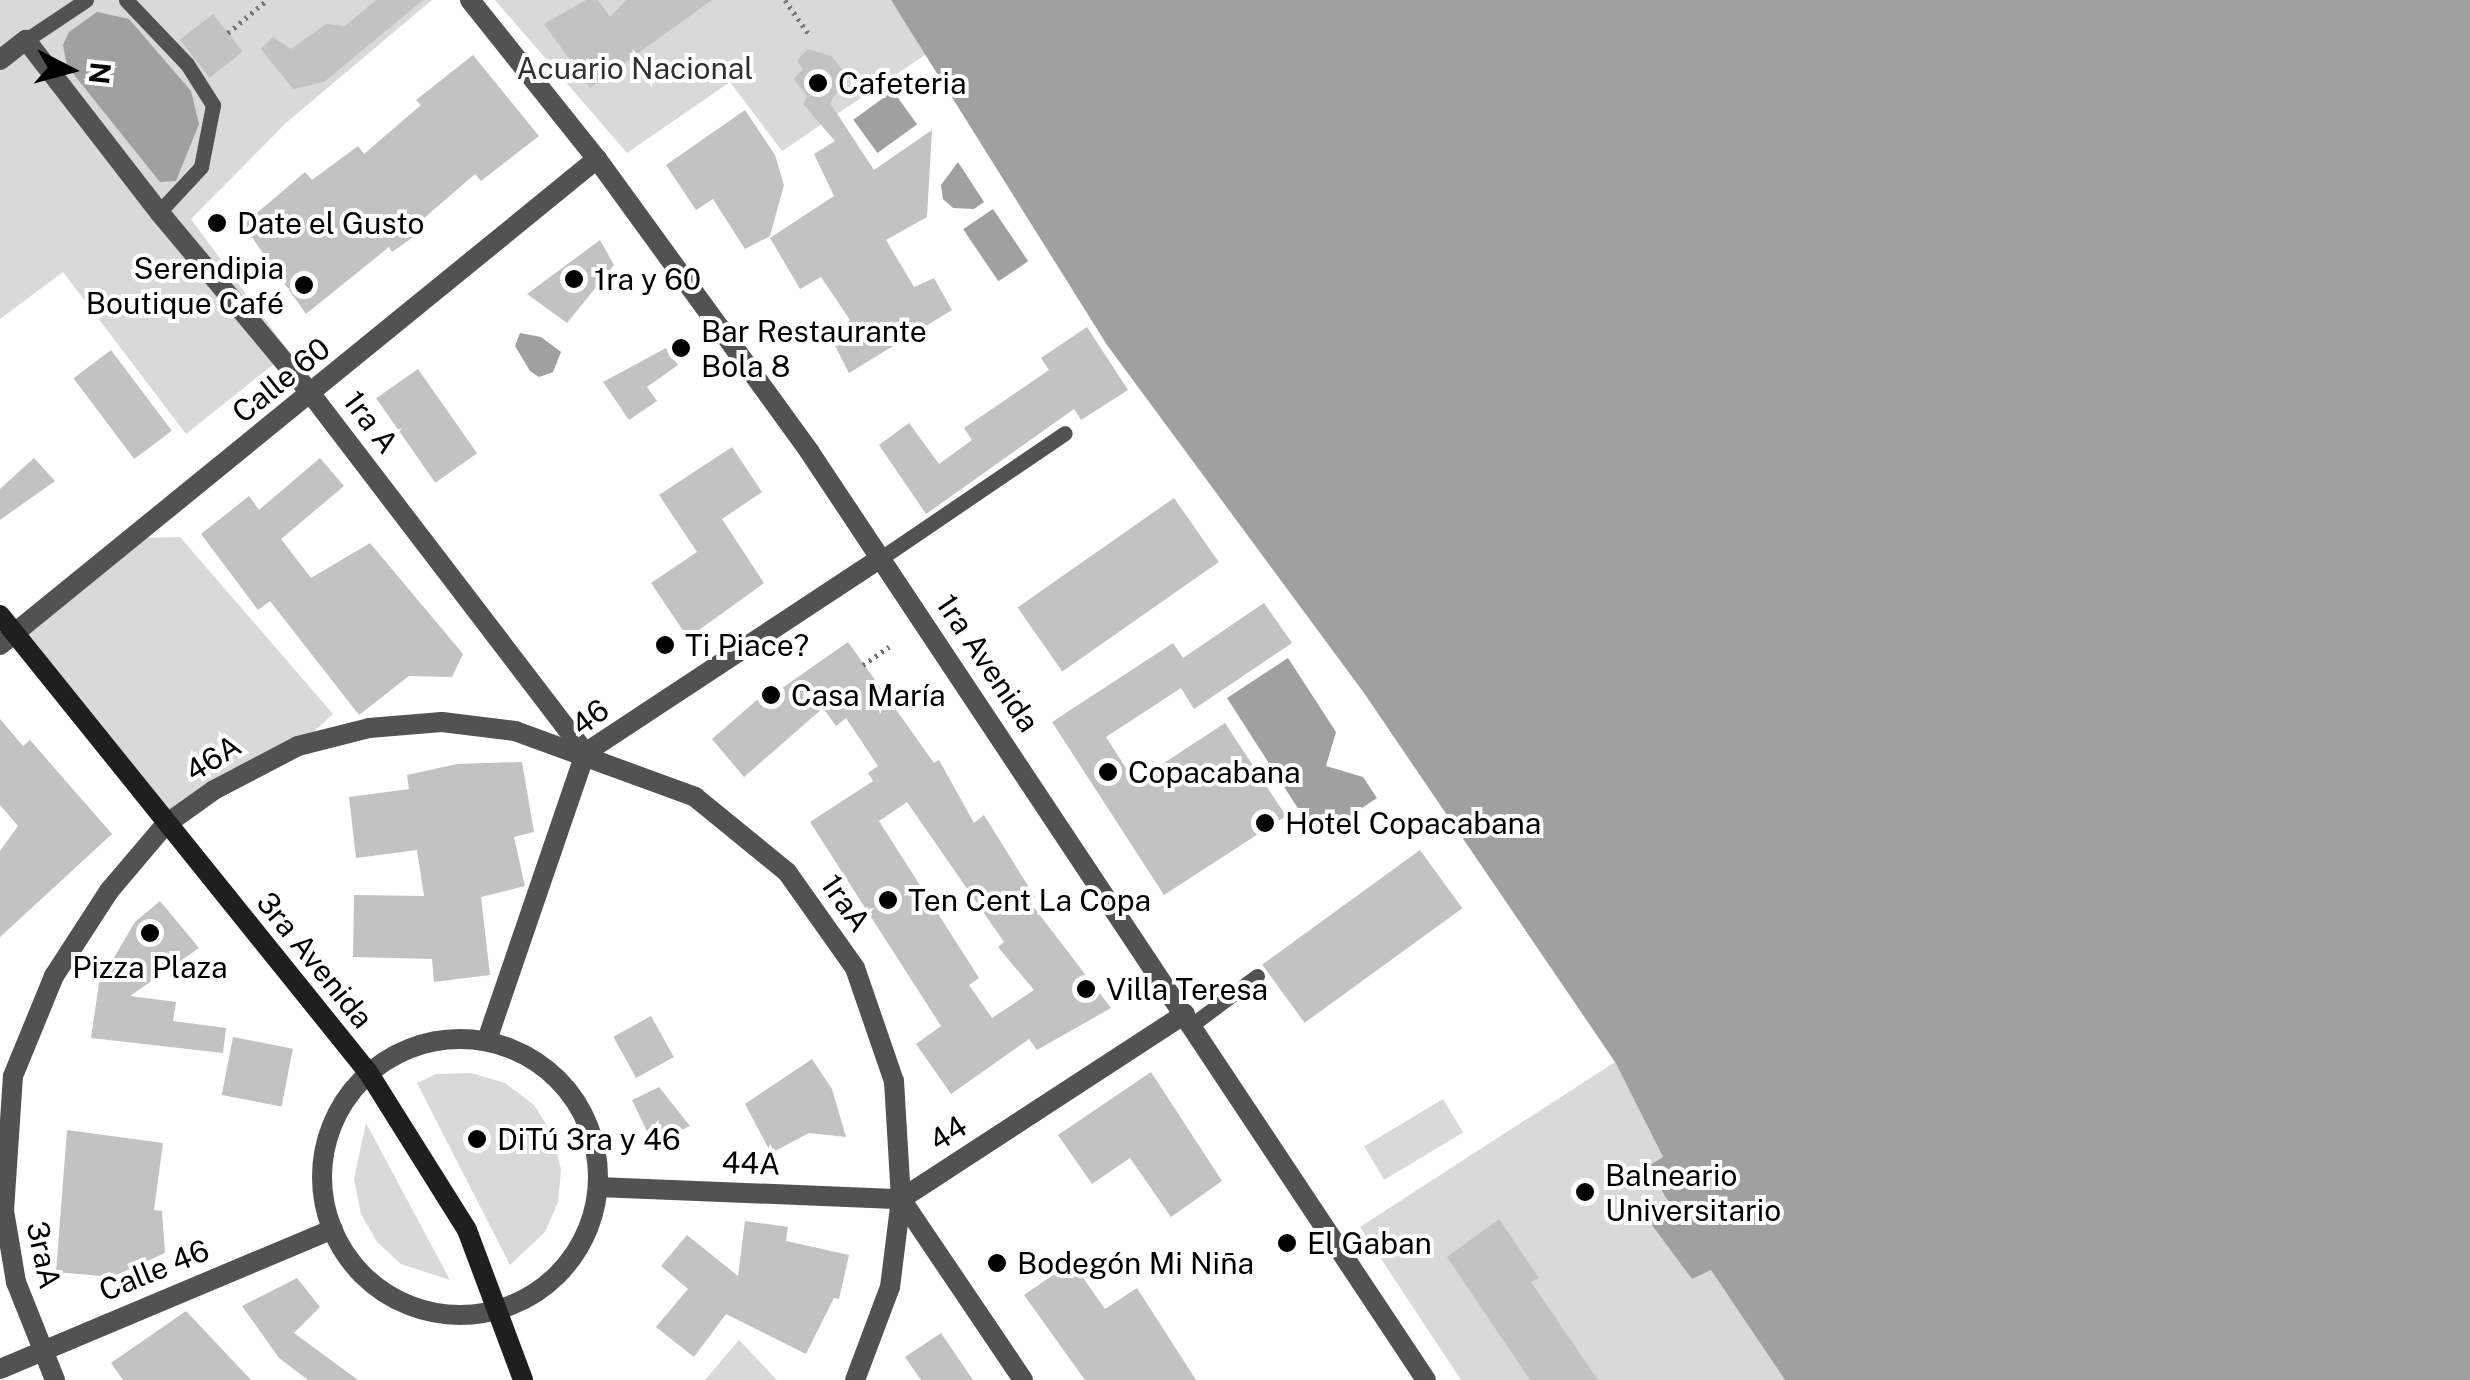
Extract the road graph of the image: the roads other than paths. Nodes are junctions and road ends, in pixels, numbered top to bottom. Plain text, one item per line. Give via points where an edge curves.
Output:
1 (86, 0) edge
2 (126, 0) edge
3 (470, 0) edge
4 (26, 40) junction
5 (0, 60) edge
6 (597, 159) junction
7 (158, 212) junction
8 (312, 394) junction
9 (1065, 432) dead end
10 (882, 558) junction
11 (0, 616) edge
12 (7, 639) edge
13 (585, 754) junction
14 (165, 825) junction
15 (1257, 976) dead end
16 (1189, 1020) junction
17 (487, 1040) junction
18 (7, 1069) edge
19 (368, 1072) junction
20 (598, 1188) junction
21 (901, 1199) junction
22 (333, 1229) junction
23 (498, 1310) junction
24 (38, 1350) junction
25 (0, 1369) edge
26 (55, 1380) edge
27 (524, 1380) edge
28 (856, 1380) edge
29 (1023, 1380) edge
30 (1426, 1380) edge

1 - 4 lane
2 - 7 lane via 187,64 213,105 202,167
3 - 6 street, 1ra Avenida
4 - 5 street
4 - 7 street, 1ra A
6 - 8 street, Calle 60
6 - 10 street, 1ra Avenida
7 - 8 street, 1ra A
8 - 12 street, Calle 60
8 - 13 street, 1ra A
9 - 10 lane
10 - 13 street, 46
10 - 16 street, 1ra Avenida
11 - 12 main road, 3ra Avenida
12 - 14 main road, 3ra Avenida
13 - 14 street, 46A via 479,727 369,728 274,756
13 - 17 street, 46
13 - 21 street, 1raA via 695,797 787,872 855,968 894,1081
14 - 18 street, 46A via 109,891 54,976
14 - 19 main road, 3ra Avenida
15 - 16 lane
16 - 21 street, 44
16 - 30 street, 1ra Avenida
17 - 19 street via 418,1045
17 - 20 street via 550,1071 574,1098 590,1129
18 - 24 street, 3raA via 4,1211 16,1282
19 - 22 street via 338,1112 326,1145 322,1182
19 - 23 main road, 3ra Avenida via 440,1181
20 - 21 street, 44A
20 - 23 street via 586,1235 567,1266 539,1292
21 - 28 street via 890,1287
21 - 29 street
22 - 23 street via 368,1281 398,1302 434,1314
22 - 24 street, Calle 46
23 - 27 main road, 3ra Avenida
24 - 25 street, Calle 46
24 - 26 street, 3raA

